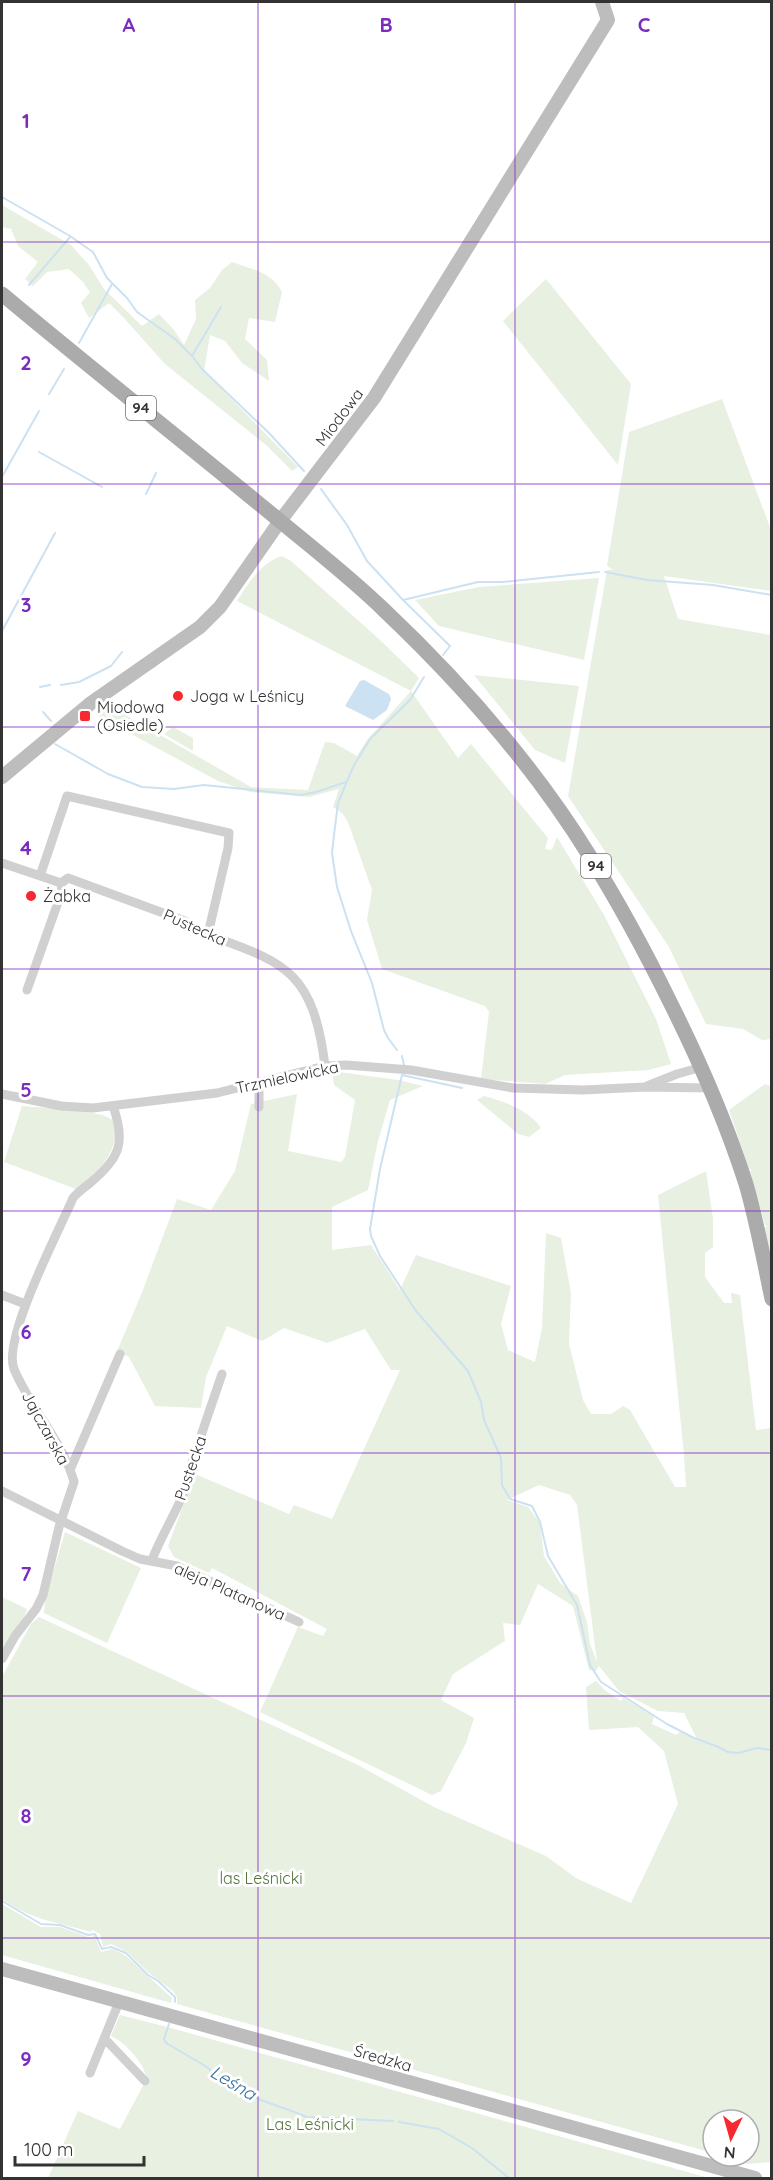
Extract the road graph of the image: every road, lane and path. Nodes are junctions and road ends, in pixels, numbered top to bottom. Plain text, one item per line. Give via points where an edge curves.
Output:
1 (602, 2) edge
2 (2, 294) edge
3 (280, 521) junction
4 (2, 777) edge
5 (2, 863) edge
6 (40, 876) junction
7 (61, 883) junction
8 (208, 934) junction
9 (27, 990) dead end
10 (325, 1066) junction
11 (702, 1067) junction
12 (259, 1082) junction
13 (645, 1087) junction
14 (710, 1088) junction
15 (2, 1094) edge
16 (113, 1106) junction
17 (259, 1107) dead end
18 (2, 1295) edge
19 (771, 1299) edge
20 (24, 1305) junction
21 (120, 1354) dead end
22 (222, 1374) dead end
23 (70, 1470) junction
24 (2, 1491) edge
25 (60, 1522) junction
26 (152, 1560) junction
27 (299, 1622) dead end
28 (2, 1659) edge
29 (2, 1969) edge
30 (119, 2002) junction
31 (105, 2039) junction
32 (90, 2073) dead end
33 (145, 2081) dead end
34 (755, 2178) edge

1 - 3 street, Miodowa via 608,20 374,398
2 - 3 main road, 94
3 - 4 street, Miodowa via 220,607 200,627 91,703
3 - 11 main road, 94 via 397,622 495,728 552,801 632,927
5 - 6 street, Pustecka
6 - 7 street, Pustecka
6 - 8 street via 67,796 229,833
7 - 8 street, Pustecka via 68,878 185,921 190,928
7 - 9 street via 61,893
8 - 10 street, Pustecka via 266,956 286,968 315,1010
10 - 12 street, Trzmielowicka
10 - 13 street, Trzmielowicka via 411,1070 513,1088
11 - 13 street, Trzmielowicka
11 - 14 main road, 94
12 - 16 street, Trzmielowicka via 217,1093
12 - 17 street
13 - 14 street, Trzmielowicka
14 - 19 main road, 94 via 746,1186
15 - 16 street, Trzmielowicka via 61,1106
16 - 20 street, Jajczarska via 121,1136 114,1160 73,1198
18 - 20 street
20 - 23 street, Jajczarska via 11,1362
21 - 23 street
22 - 26 street, Pustecka via 192,1470
23 - 25 street, Jajczarska via 73,1489
24 - 25 street, aleja Platanowa
25 - 26 street, aleja Platanowa via 140,1559
25 - 28 street, Jajczarska via 43,1594
26 - 27 street, aleja Platanowa via 177,1566
29 - 30 street, Średzka
30 - 31 street
30 - 34 street, Średzka
31 - 32 street
31 - 33 street

